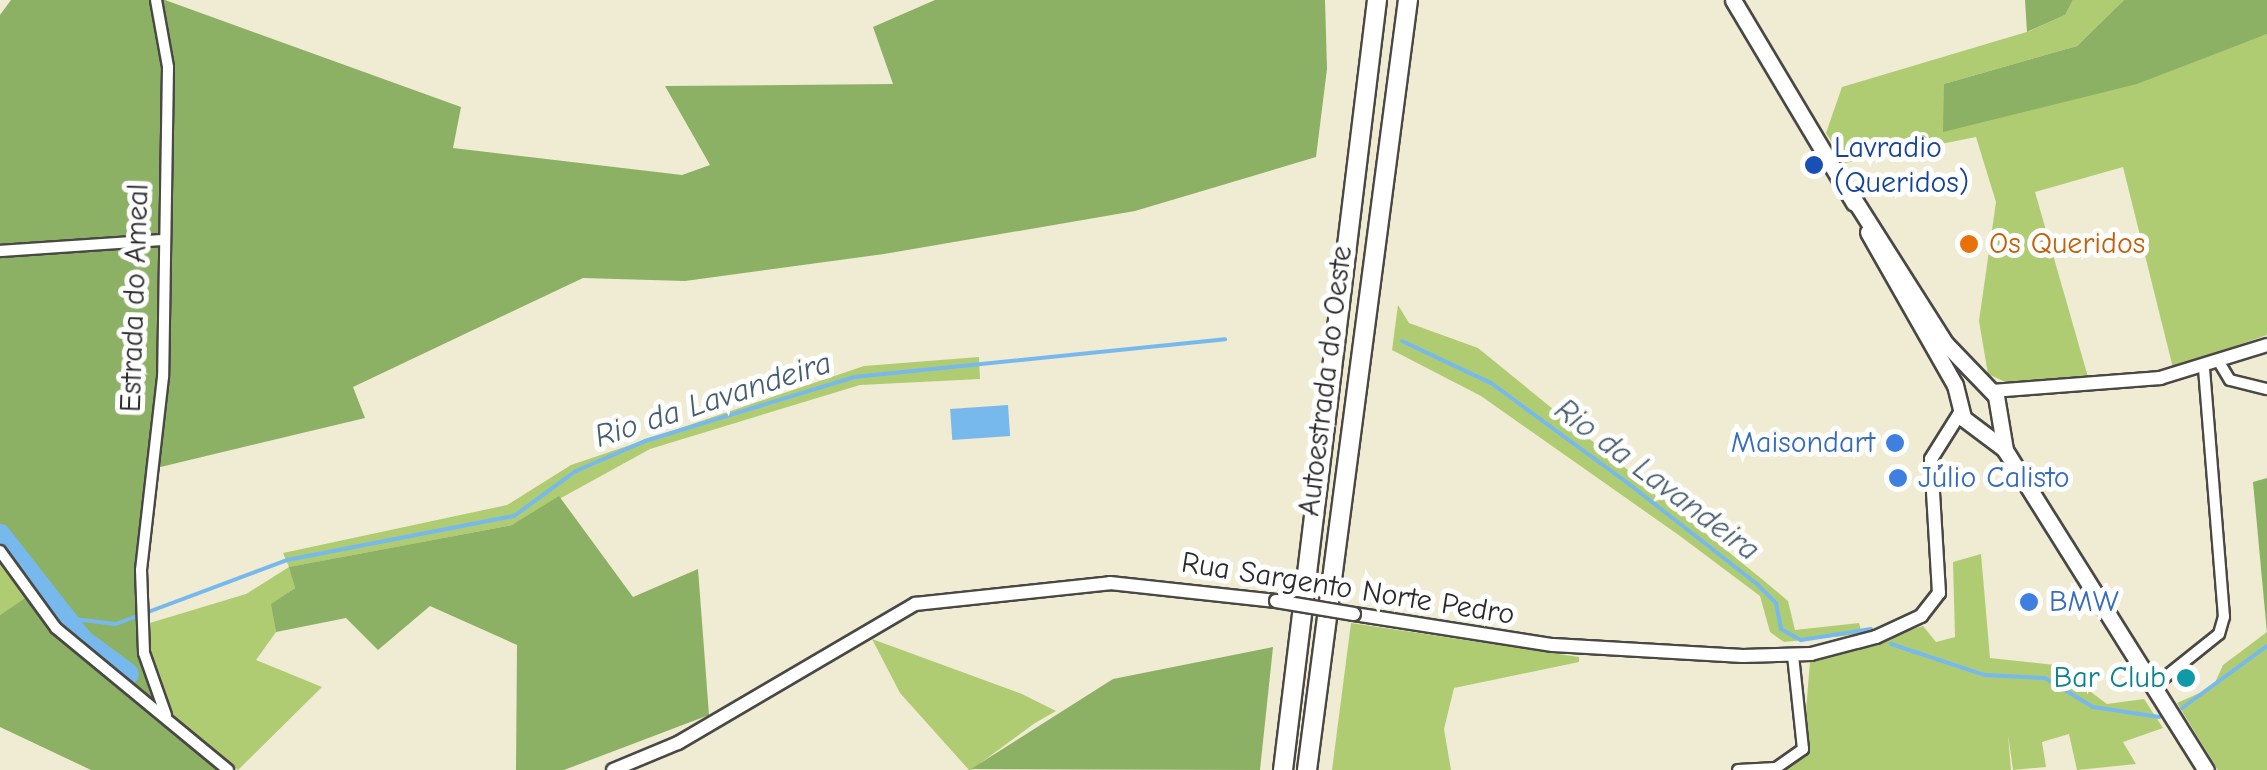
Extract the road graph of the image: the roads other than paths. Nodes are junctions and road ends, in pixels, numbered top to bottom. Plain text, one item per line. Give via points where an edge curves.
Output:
1 (156, 0) edge
2 (1377, 0) edge
3 (1408, 0) edge
4 (1733, 0) edge
5 (161, 240) junction
6 (0, 251) edge
7 (1920, 314) junction
8 (2267, 345) edge
9 (2220, 362) junction
10 (2204, 368) junction
11 (1985, 388) junction
12 (2267, 389) edge
13 (2018, 394) junction
14 (1996, 412) junction
15 (1967, 415) junction
16 (2006, 450) junction
17 (0, 551) edge
18 (1793, 656) junction
19 (2154, 686) junction
20 (166, 715) junction
21 (228, 770) edge
22 (613, 770) edge
23 (1283, 770) edge
24 (1307, 770) edge
25 (1738, 770) edge
26 (2206, 770) edge

1 - 5 street, Estrada do Ameal via 168,67
2 - 23 highway, Autoestrada do Oeste
3 - 24 highway, Autoestrada do Oeste
4 - 7 main road
5 - 6 street
5 - 20 street, Estrada do Ameal via 164,376 141,570 144,654
7 - 11 main road
7 - 15 main road
8 - 9 street
9 - 10 street
9 - 12 street via 2230,380
10 - 13 street
10 - 19 street via 2224,617 2219,634
11 - 13 street
11 - 14 main road
11 - 15 main road
13 - 14 street
14 - 15 main road
14 - 16 main road
15 - 16 main road
15 - 18 street, Rua Sargento Norte Pedro via 1940,434 1932,459 1942,561 1935,600 1876,637
16 - 19 main road
17 - 20 street via 56,628
18 - 22 street, Rua Sargento Norte Pedro, bridge via 1552,645 1276,601 1110,583 915,604 664,750
18 - 25 street via 1803,749 1776,768
19 - 26 main road
20 - 21 street

